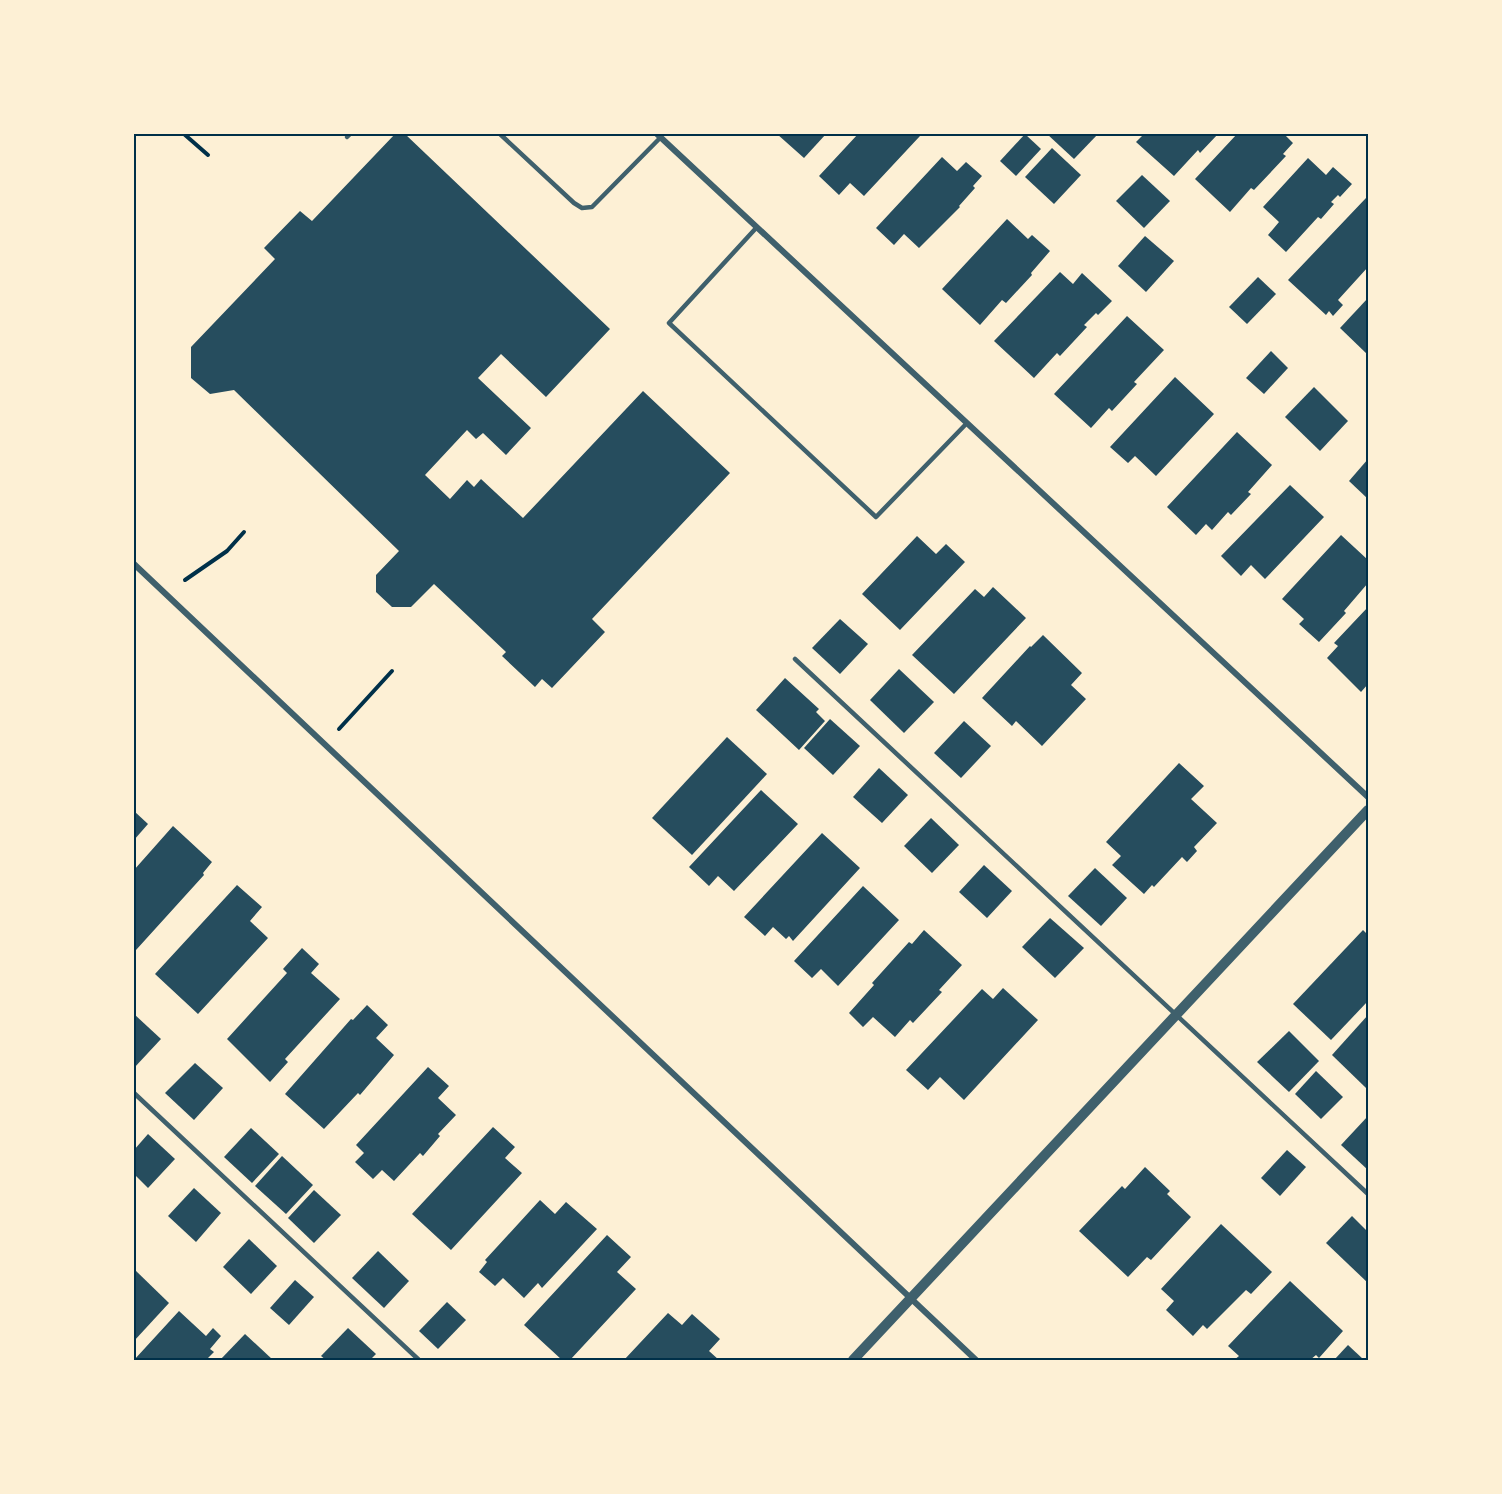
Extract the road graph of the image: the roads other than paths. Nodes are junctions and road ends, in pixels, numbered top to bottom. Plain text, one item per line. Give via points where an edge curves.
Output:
1 (500, 134) edge
2 (659, 135) edge
3 (757, 227) junction
4 (967, 423) junction
5 (134, 564) edge
6 (795, 659) dead end
7 (1368, 797) edge
8 (1368, 810) edge
9 (1178, 1014) junction
10 (134, 1093) edge
11 (1368, 1194) edge
12 (910, 1299) junction
13 (419, 1360) edge
14 (853, 1360) edge
15 (976, 1360) edge

1 - 2 lane via 582,208 592,207
2 - 3 street
3 - 4 street
3 - 4 lane via 669,323 876,517
4 - 7 street
5 - 12 street
6 - 9 lane
8 - 9 street
9 - 11 lane
9 - 12 street
10 - 13 lane
12 - 14 street
12 - 15 street

